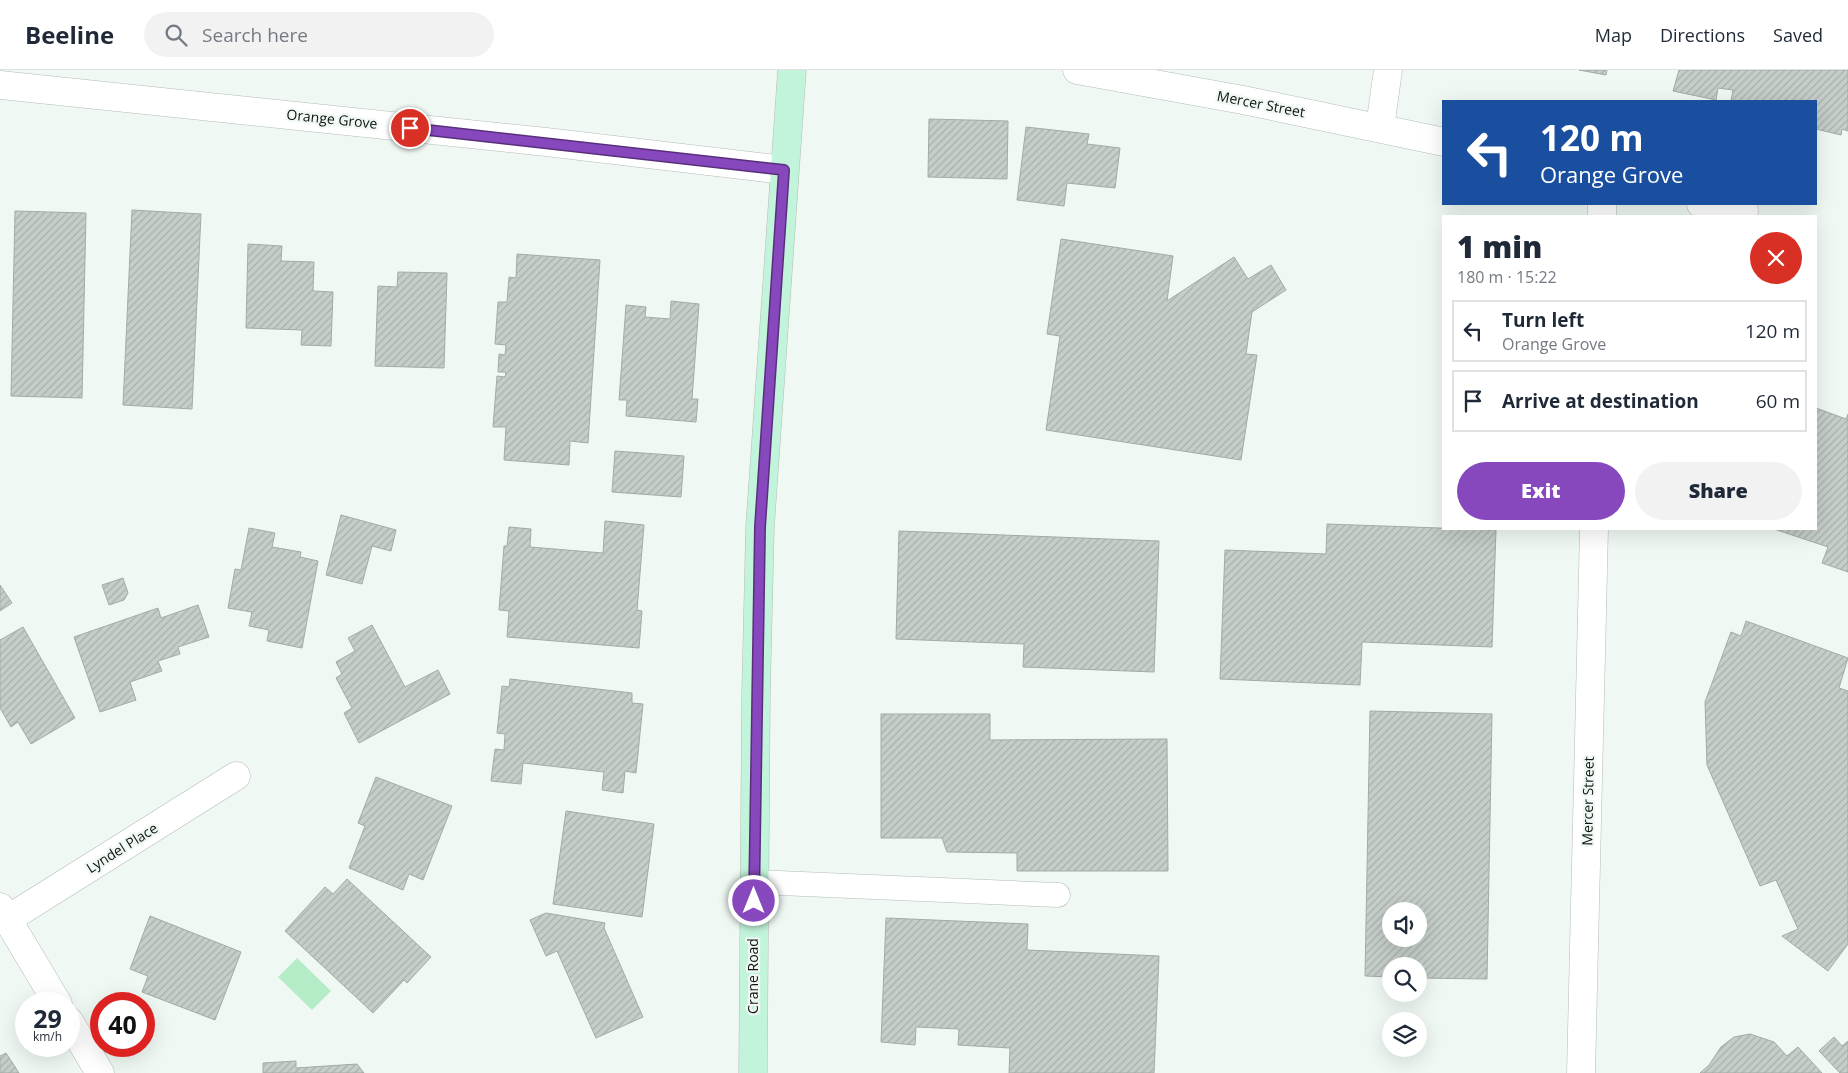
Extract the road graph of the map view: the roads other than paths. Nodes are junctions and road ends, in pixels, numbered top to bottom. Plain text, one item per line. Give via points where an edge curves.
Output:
1 (792, 70) edge
2 (1077, 70) edge
3 (1388, 70) edge
4 (0, 84) edge
5 (1380, 127) junction
6 (1442, 142) edge
7 (784, 170) junction
8 (1707, 205) edge
9 (1744, 211) dead end
10 (1594, 530) edge
11 (236, 776) dead end
12 (754, 882) junction
13 (1058, 895) dead end
14 (4, 913) edge
15 (51, 992) edge
16 (80, 1039) edge
17 (100, 1073) edge
18 (753, 1073) edge
19 (1581, 1073) edge

1 - 7 street, Crane Road
2 - 5 street, Mercer Street
3 - 5 street
4 - 7 street, Orange Grove
5 - 6 street, Mercer Street
7 - 12 street, Crane Road via 760,527
8 - 9 street
10 - 19 street, Mercer Street
11 - 14 street, Lyndel Place
12 - 13 lane
12 - 18 street, Crane Road
14 - 15 street
16 - 17 street

